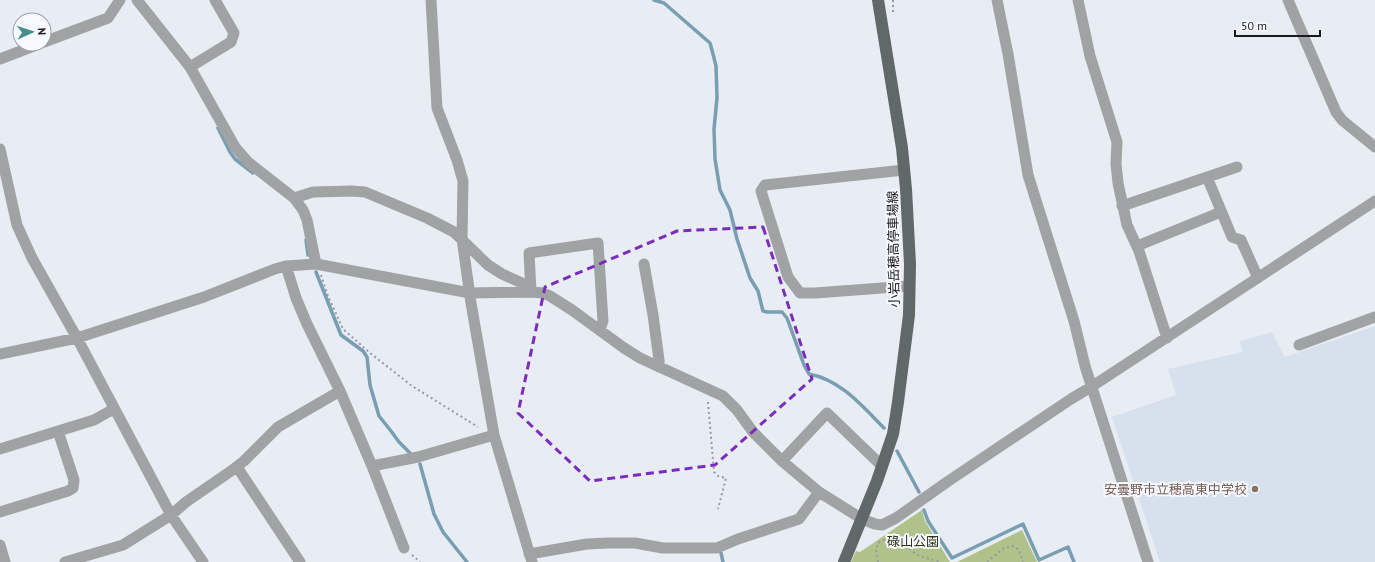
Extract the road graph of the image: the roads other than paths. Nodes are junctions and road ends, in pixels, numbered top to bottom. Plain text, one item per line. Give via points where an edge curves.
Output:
1 (120, 0) edge
2 (215, 0) edge
3 (431, 0) edge
4 (878, 0) edge
5 (997, 0) edge
6 (1078, 0) edge
7 (1288, 0) edge
8 (140, 1) edge
9 (52, 39) edge
10 (18, 52) edge
11 (0, 59) edge
12 (190, 67) junction
13 (1375, 146) edge
14 (0, 149) edge
15 (1237, 167) dead end
16 (904, 170) junction
17 (1207, 177) junction
18 (294, 198) junction
19 (1375, 202) edge
20 (1122, 206) junction
21 (1221, 212) junction
22 (462, 239) junction
23 (1136, 246) junction
24 (316, 264) junction
25 (644, 264) dead end
26 (286, 266) junction
27 (1258, 278) junction
28 (909, 286) junction
29 (530, 292) junction
30 (470, 293) junction
31 (1375, 317) edge
32 (600, 329) junction
33 (77, 338) junction
34 (1167, 338) junction
35 (1299, 345) dead end
36 (0, 354) edge
37 (659, 367) junction
38 (1091, 387) junction
39 (340, 391) junction
40 (115, 410) junction
41 (58, 431) junction
42 (492, 435) junction
43 (0, 449) edge
44 (782, 461) junction
45 (372, 466) junction
46 (882, 466) junction
47 (237, 467) junction
48 (819, 492) junction
49 (0, 512) edge
50 (171, 515) junction
51 (862, 519) junction
52 (0, 545) edge
53 (404, 548) dead end
54 (530, 558) edge
55 (5, 562) edge
56 (66, 562) edge
57 (203, 562) edge
58 (300, 562) edge
59 (844, 562) edge
60 (1148, 562) edge

1 - 9 street via 108,18
2 - 12 street via 234,33 231,42
3 - 22 street via 437,108 464,182
4 - 16 main road, 小岩岳穂高停車場線
5 - 38 street via 1028,174 1074,321
6 - 20 street via 1090,56 1117,142 1116,164
7 - 13 street via 1336,112 1342,120
8 - 12 street
10 - 11 street
12 - 18 street via 235,147 248,162
14 - 33 street via 17,225 32,258
15 - 17 street
16 - 28 main road, 小岩岳穂高停車場線
16 - 28 street via 765,184 761,190 788,277 800,293
17 - 20 street
17 - 21 street
18 - 22 street via 313,192 365,192 427,218
18 - 24 street via 307,220
19 - 27 street
20 - 23 street
21 - 23 street
21 - 27 street via 1232,237 1241,240
22 - 29 street via 488,265 522,283
22 - 30 street
23 - 34 street
24 - 26 street
24 - 30 street
25 - 37 street
26 - 33 street via 204,297
26 - 39 street via 307,324
27 - 34 street
28 - 46 main road, 小岩岳穂高停車場線 via 898,402 893,434
29 - 30 street
29 - 32 street via 550,296
29 - 32 street via 529,253 598,243 603,322
30 - 42 street
31 - 35 street
32 - 37 street via 624,348
33 - 36 street
33 - 40 street
34 - 38 street
37 - 44 street via 723,396
38 - 51 street via 896,518 882,525
38 - 60 street
39 - 45 street
39 - 47 street via 278,427
40 - 41 street via 94,420
40 - 50 street
41 - 43 street
41 - 49 street via 74,480 73,488
42 - 45 street via 418,458
42 - 54 street
44 - 46 street via 827,413
44 - 48 street
45 - 53 street
46 - 51 main road, 小岩岳穂高停車場線
47 - 50 street
47 - 58 street
48 - 51 street
48 - 54 street via 799,519 718,548 663,548 608,542 587,544
50 - 56 street via 123,545
50 - 57 street
51 - 59 main road, 小岩岳穂高停車場線
52 - 55 street

